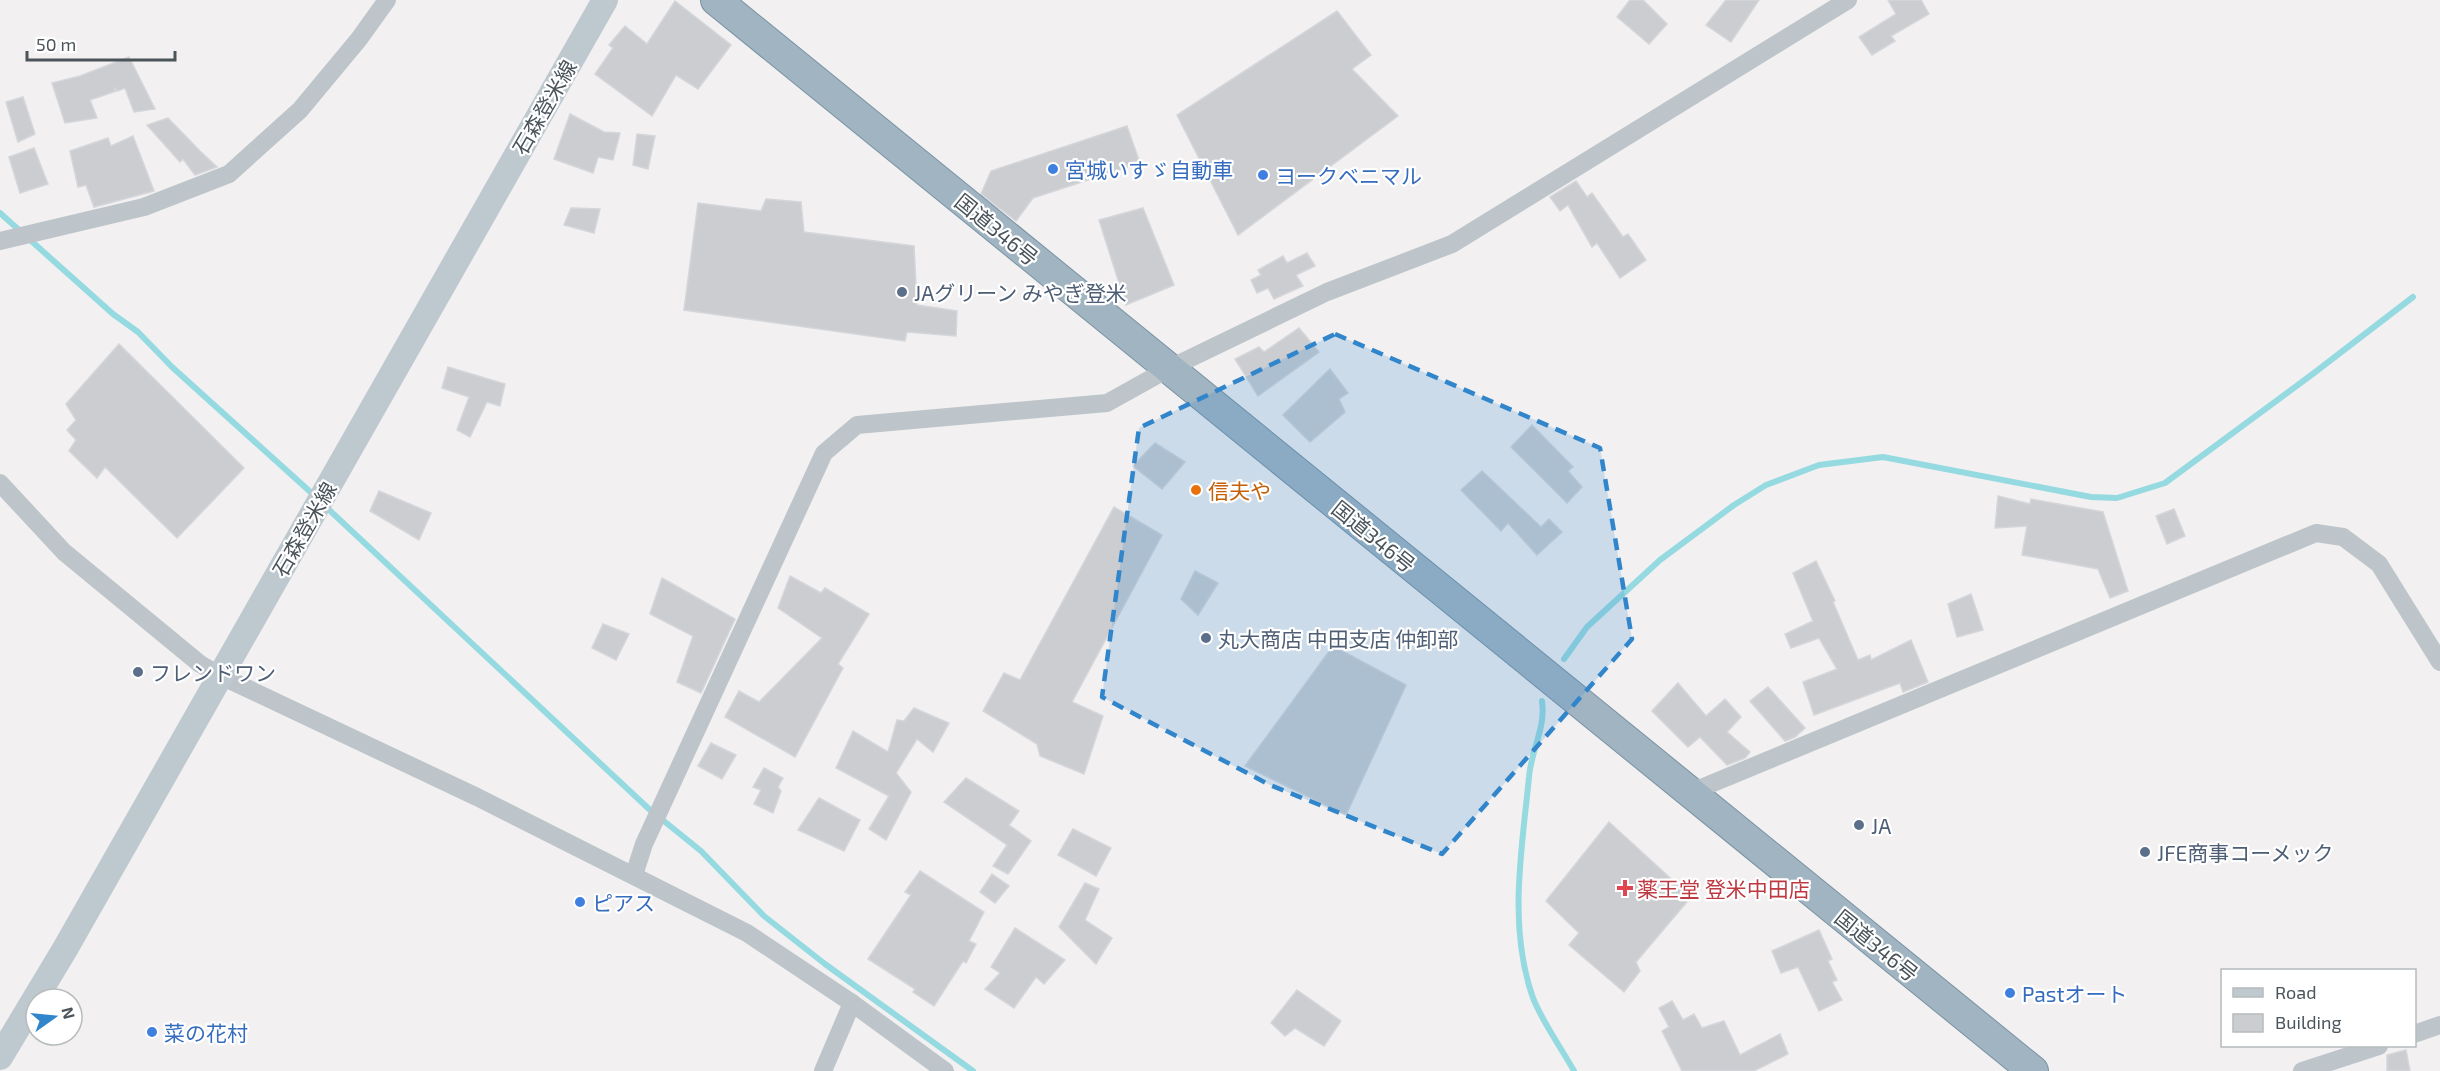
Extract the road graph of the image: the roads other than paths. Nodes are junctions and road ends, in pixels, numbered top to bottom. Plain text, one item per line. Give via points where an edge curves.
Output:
1 (387, 0) edge
2 (605, 0) edge
3 (717, 0) edge
4 (1848, 0) edge
5 (0, 241) edge
6 (1168, 369) junction
7 (0, 483) edge
8 (2440, 662) edge
9 (221, 676) junction
10 (1689, 793) junction
11 (634, 875) junction
12 (852, 1003) junction
13 (2440, 1025) edge
14 (2416, 1034) edge
15 (2376, 1047) edge
16 (0, 1057) edge
17 (823, 1071) edge
18 (945, 1071) edge
19 (2033, 1071) edge
20 (2302, 1071) edge

1 - 5 street via 300,110 229,174 144,207
2 - 9 main road, 石森登米線
3 - 6 highway, 国道346号
4 - 6 street via 1452,244 1328,292
6 - 10 highway, 国道346号
6 - 11 street via 1107,403 857,425 824,453 644,844
7 - 9 street via 64,552 154,628
8 - 10 street via 2379,564 2343,537 2316,533
9 - 11 street
9 - 16 main road, 石森登米線
10 - 19 highway, 国道346号
11 - 12 street via 747,933
12 - 17 street
12 - 18 street
13 - 14 street
15 - 20 street

